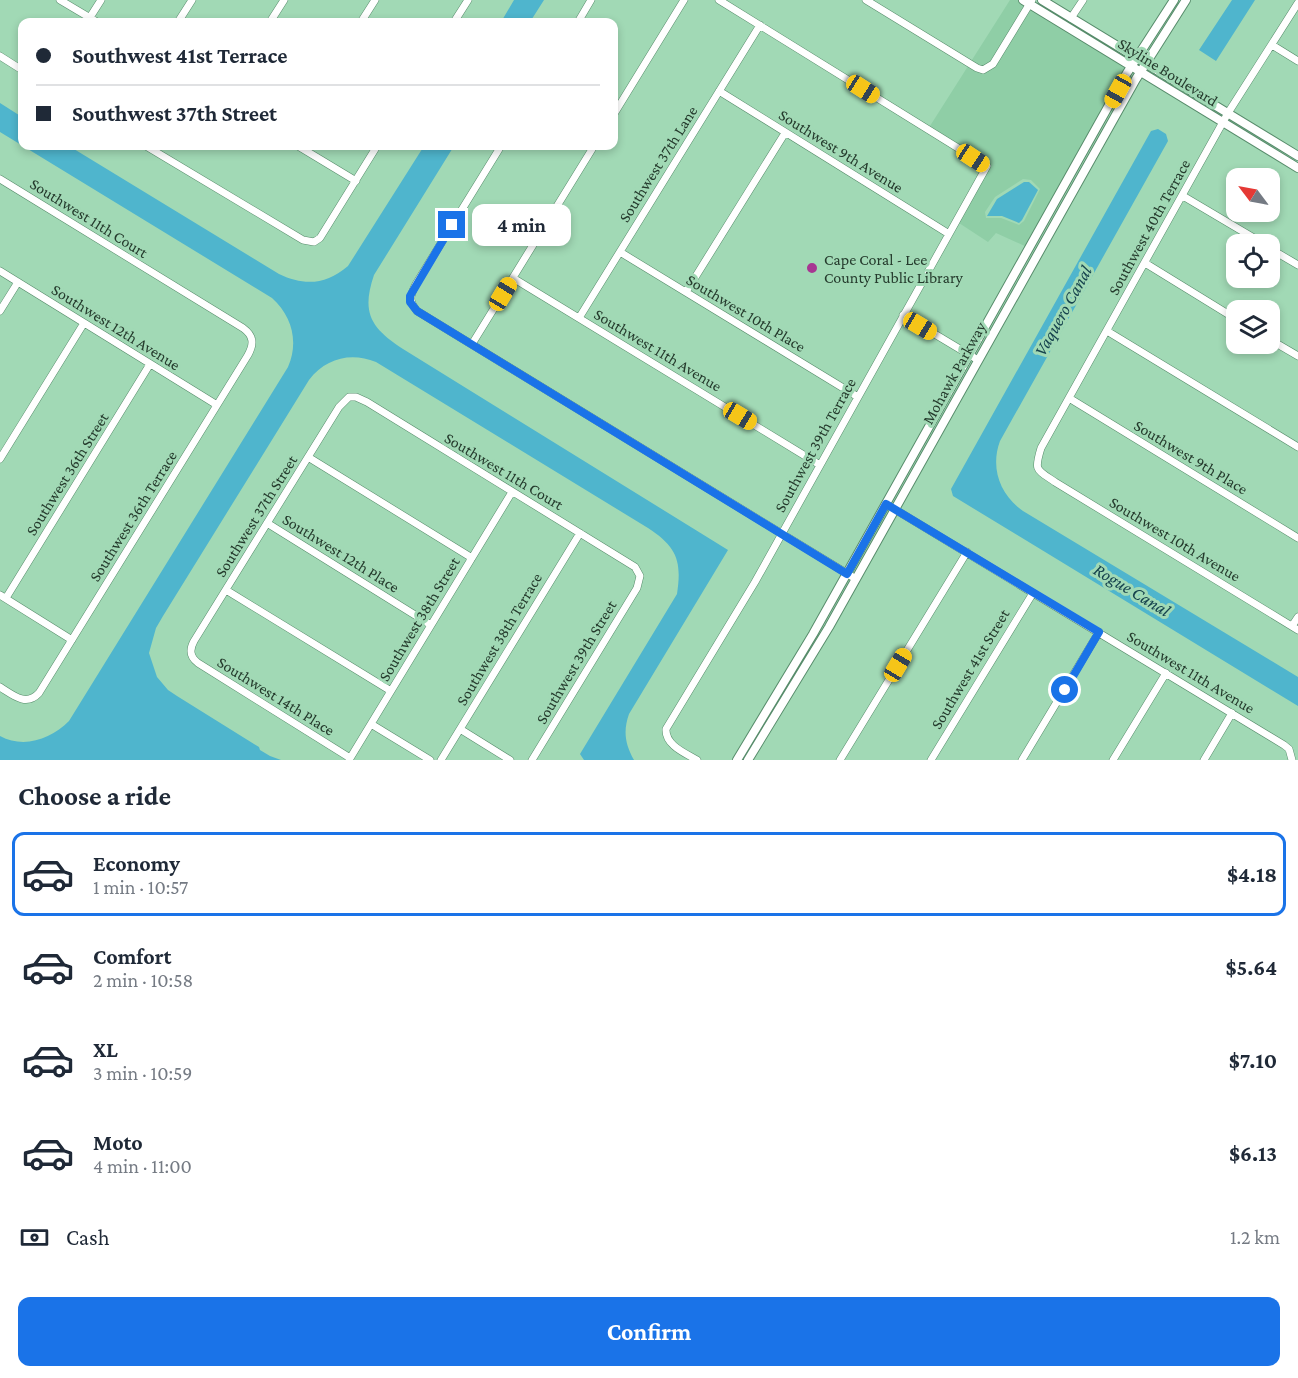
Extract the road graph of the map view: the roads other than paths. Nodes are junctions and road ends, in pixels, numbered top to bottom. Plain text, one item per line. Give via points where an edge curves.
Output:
1 (60, 0) edge
2 (101, 0) edge
3 (192, 0) edge
4 (284, 0) edge
5 (375, 0) edge
6 (468, 0) edge
7 (591, 0) edge
8 (684, 0) edge
9 (719, 0) edge
10 (866, 0) edge
11 (1042, 0) edge
12 (1083, 0) edge
13 (1174, 0) edge
14 (1186, 0) edge
15 (1029, 1) edge
16 (1298, 3) edge
17 (87, 18) edge
18 (92, 18) edge
19 (181, 18) edge
20 (273, 18) edge
21 (364, 18) edge
22 (457, 18) edge
23 (580, 18) edge
24 (1071, 18) junction
25 (760, 25) junction
26 (1272, 45) junction
27 (0, 56) edge
28 (1136, 58) junction
29 (1298, 61) edge
30 (1146, 64) junction
31 (18, 67) edge
32 (1131, 67) junction
33 (1140, 72) junction
34 (719, 91) junction
35 (618, 107) edge
36 (1227, 113) junction
37 (1222, 123) junction
38 (785, 133) junction
39 (153, 150) edge
40 (305, 150) edge
41 (375, 150) edge
42 (499, 150) edge
43 (592, 150) edge
44 (1298, 156) edge
45 (1298, 168) edge
46 (0, 179) edge
47 (356, 181) junction
48 (1183, 195) junction
49 (949, 234) junction
50 (1247, 234) edge
51 (620, 252) junction
52 (1280, 254) edge
53 (1145, 264) junction
54 (1298, 265) edge
55 (0, 272) edge
56 (513, 278) junction
57 (18, 282) junction
58 (686, 292) junction
59 (0, 311) edge
60 (1226, 313) edge
61 (903, 315) junction
62 (579, 318) junction
63 (84, 323) junction
64 (1107, 331) junction
65 (253, 340) joint
66 (472, 344) junction
67 (1280, 345) edge
68 (969, 355) junction
69 (1298, 356) edge
70 (978, 360) junction
71 (150, 364) junction
72 (350, 397) joint
73 (858, 397) junction
74 (1070, 398) junction
75 (218, 405) junction
76 (1298, 447) edge
77 (308, 457) junction
78 (0, 459) edge
79 (820, 465) junction
80 (1038, 470) joint
81 (512, 492) junction
82 (886, 504) junction
83 (895, 509) junction
84 (267, 523) junction
85 (580, 533) junction
86 (781, 534) junction
87 (1298, 538) edge
88 (967, 552) junction
89 (472, 558) junction
90 (847, 574) junction
91 (640, 576) joint
92 (855, 579) junction
93 (226, 590) junction
94 (1033, 593) junction
95 (3, 596) edge
96 (1298, 616) edge
97 (431, 625) junction
98 (1295, 628) edge
99 (1099, 632) junction
100 (72, 640) junction
101 (190, 653) joint
102 (1166, 673) junction
103 (0, 687) edge
104 (391, 691) junction
105 (1232, 713) junction
106 (371, 724) junction
107 (460, 729) junction
108 (1293, 758) edge
109 (349, 759) edge
110 (430, 760) edge
111 (441, 760) edge
112 (510, 760) edge
113 (532, 760) edge
114 (697, 760) edge
115 (737, 760) edge
116 (748, 760) edge
117 (840, 760) edge
118 (931, 760) edge
119 (1022, 760) edge
120 (1113, 760) edge
121 (1204, 760) edge

1 - 17 street
2 - 18 street
3 - 19 street
4 - 20 street
5 - 21 street
6 - 22 street
7 - 23 street
8 - 35 street
9 - 25 street
10 - 15 street via 983,70 993,64
11 - 24 street, Skyline Boulevard
12 - 24 street
13 - 28 street, Mohawk Parkway
14 - 30 street, Mohawk Parkway
15 - 32 street, Skyline Boulevard
16 - 26 street, Southwest 40th Terrace
24 - 28 street, Skyline Boulevard
25 - 34 street, Southwest 37th Lane
25 - 49 street, Southwest 39th Terrace via 987,166
26 - 29 street
26 - 36 street, Southwest 40th Terrace
27 - 31 street
28 - 30 street, Skyline Boulevard
28 - 32 street, Mohawk Parkway
30 - 33 street, Mohawk Parkway
30 - 36 street, Skyline Boulevard
32 - 33 street, Skyline Boulevard
32 - 68 street, Mohawk Parkway
33 - 37 street, Skyline Boulevard
33 - 70 street, Mohawk Parkway
34 - 38 street, Southwest 9th Avenue
34 - 51 street, Southwest 37th Lane
36 - 37 street, Southwest 40th Terrace
36 - 44 street, Skyline Boulevard
37 - 45 street, Skyline Boulevard
37 - 48 street, Southwest 40th Terrace
38 - 49 street, Southwest 9th Avenue
38 - 58 street
39 - 47 street via 303,240 314,242
40 - 47 street
41 - 47 street
42 - 66 street via 410,296 417,311
43 - 56 street
46 - 65 street, Southwest 11th Court via 243,328
48 - 50 street
48 - 53 street, Southwest 40th Terrace
49 - 61 street, Southwest 39th Terrace
51 - 58 street, Southwest 10th Place
51 - 62 street, Southwest 37th Lane
52 - 54 street
53 - 60 street
53 - 64 street, Southwest 40th Terrace
55 - 57 street, Southwest 12th Avenue
56 - 62 street, Southwest 11th Avenue
56 - 66 street
57 - 59 street
57 - 63 street, Southwest 12th Avenue
58 - 73 street, Southwest 10th Place
61 - 68 street
61 - 73 street, Southwest 39th Terrace
62 - 79 street, Southwest 11th Avenue
63 - 71 street, Southwest 12th Avenue
63 - 78 street
64 - 74 street, Southwest 40th Terrace
64 - 76 street
65 - 75 street, Southwest 36th Terrace via 253,347
66 - 86 street
67 - 69 street
68 - 70 street
68 - 82 street, Mohawk Parkway
70 - 83 street, Mohawk Parkway
71 - 75 street, Southwest 12th Avenue
71 - 95 street, Southwest 36th Street
72 - 77 street, Southwest 37th Street
72 - 81 street, Southwest 11th Court via 367,402
73 - 79 street, Southwest 39th Terrace
74 - 80 street, Southwest 40th Terrace via 1041,448
74 - 87 street, Southwest 9th Place
75 - 100 street, Southwest 36th Terrace
77 - 84 street, Southwest 37th Street
77 - 89 street
79 - 86 street, Southwest 39th Terrace
80 - 98 street, Southwest 10th Avenue
81 - 85 street, Southwest 11th Court
81 - 89 street, Southwest 38th Street
82 - 83 street, Southwest 11th Avenue
82 - 90 street, Mohawk Parkway
83 - 88 street, Southwest 11th Avenue
83 - 92 street, Mohawk Parkway
84 - 93 street, Southwest 37th Street
84 - 97 street, Southwest 12th Place
85 - 91 street, Southwest 11th Court via 635,567
85 - 107 street, Southwest 38th Terrace
86 - 90 street
86 - 114 street, Southwest 39th Terrace via 666,729 665,736 671,743
88 - 94 street, Southwest 11th Avenue
88 - 117 street
89 - 97 street, Southwest 38th Street
90 - 92 street
90 - 115 street, Mohawk Parkway
91 - 113 street, Southwest 39th Street via 637,588
92 - 116 street, Mohawk Parkway
93 - 101 street, Southwest 37th Street
93 - 104 street
94 - 99 street, Southwest 11th Avenue
94 - 118 street, Southwest 41st Street
95 - 100 street
96 - 98 street
97 - 104 street, Southwest 38th Street
99 - 102 street, Southwest 11th Avenue
99 - 119 street
100 - 103 street, Southwest 36th Terrace via 39,693 29,700 21,700
101 - 109 street, Southwest 14th Place via 198,663
102 - 105 street, Southwest 11th Avenue
102 - 120 street
104 - 106 street, Southwest 38th Street
105 - 108 street, Southwest 11th Avenue via 1284,745
105 - 121 street
106 - 109 street, Southwest 38th Street
106 - 110 street
107 - 111 street, Southwest 38th Terrace
107 - 112 street

